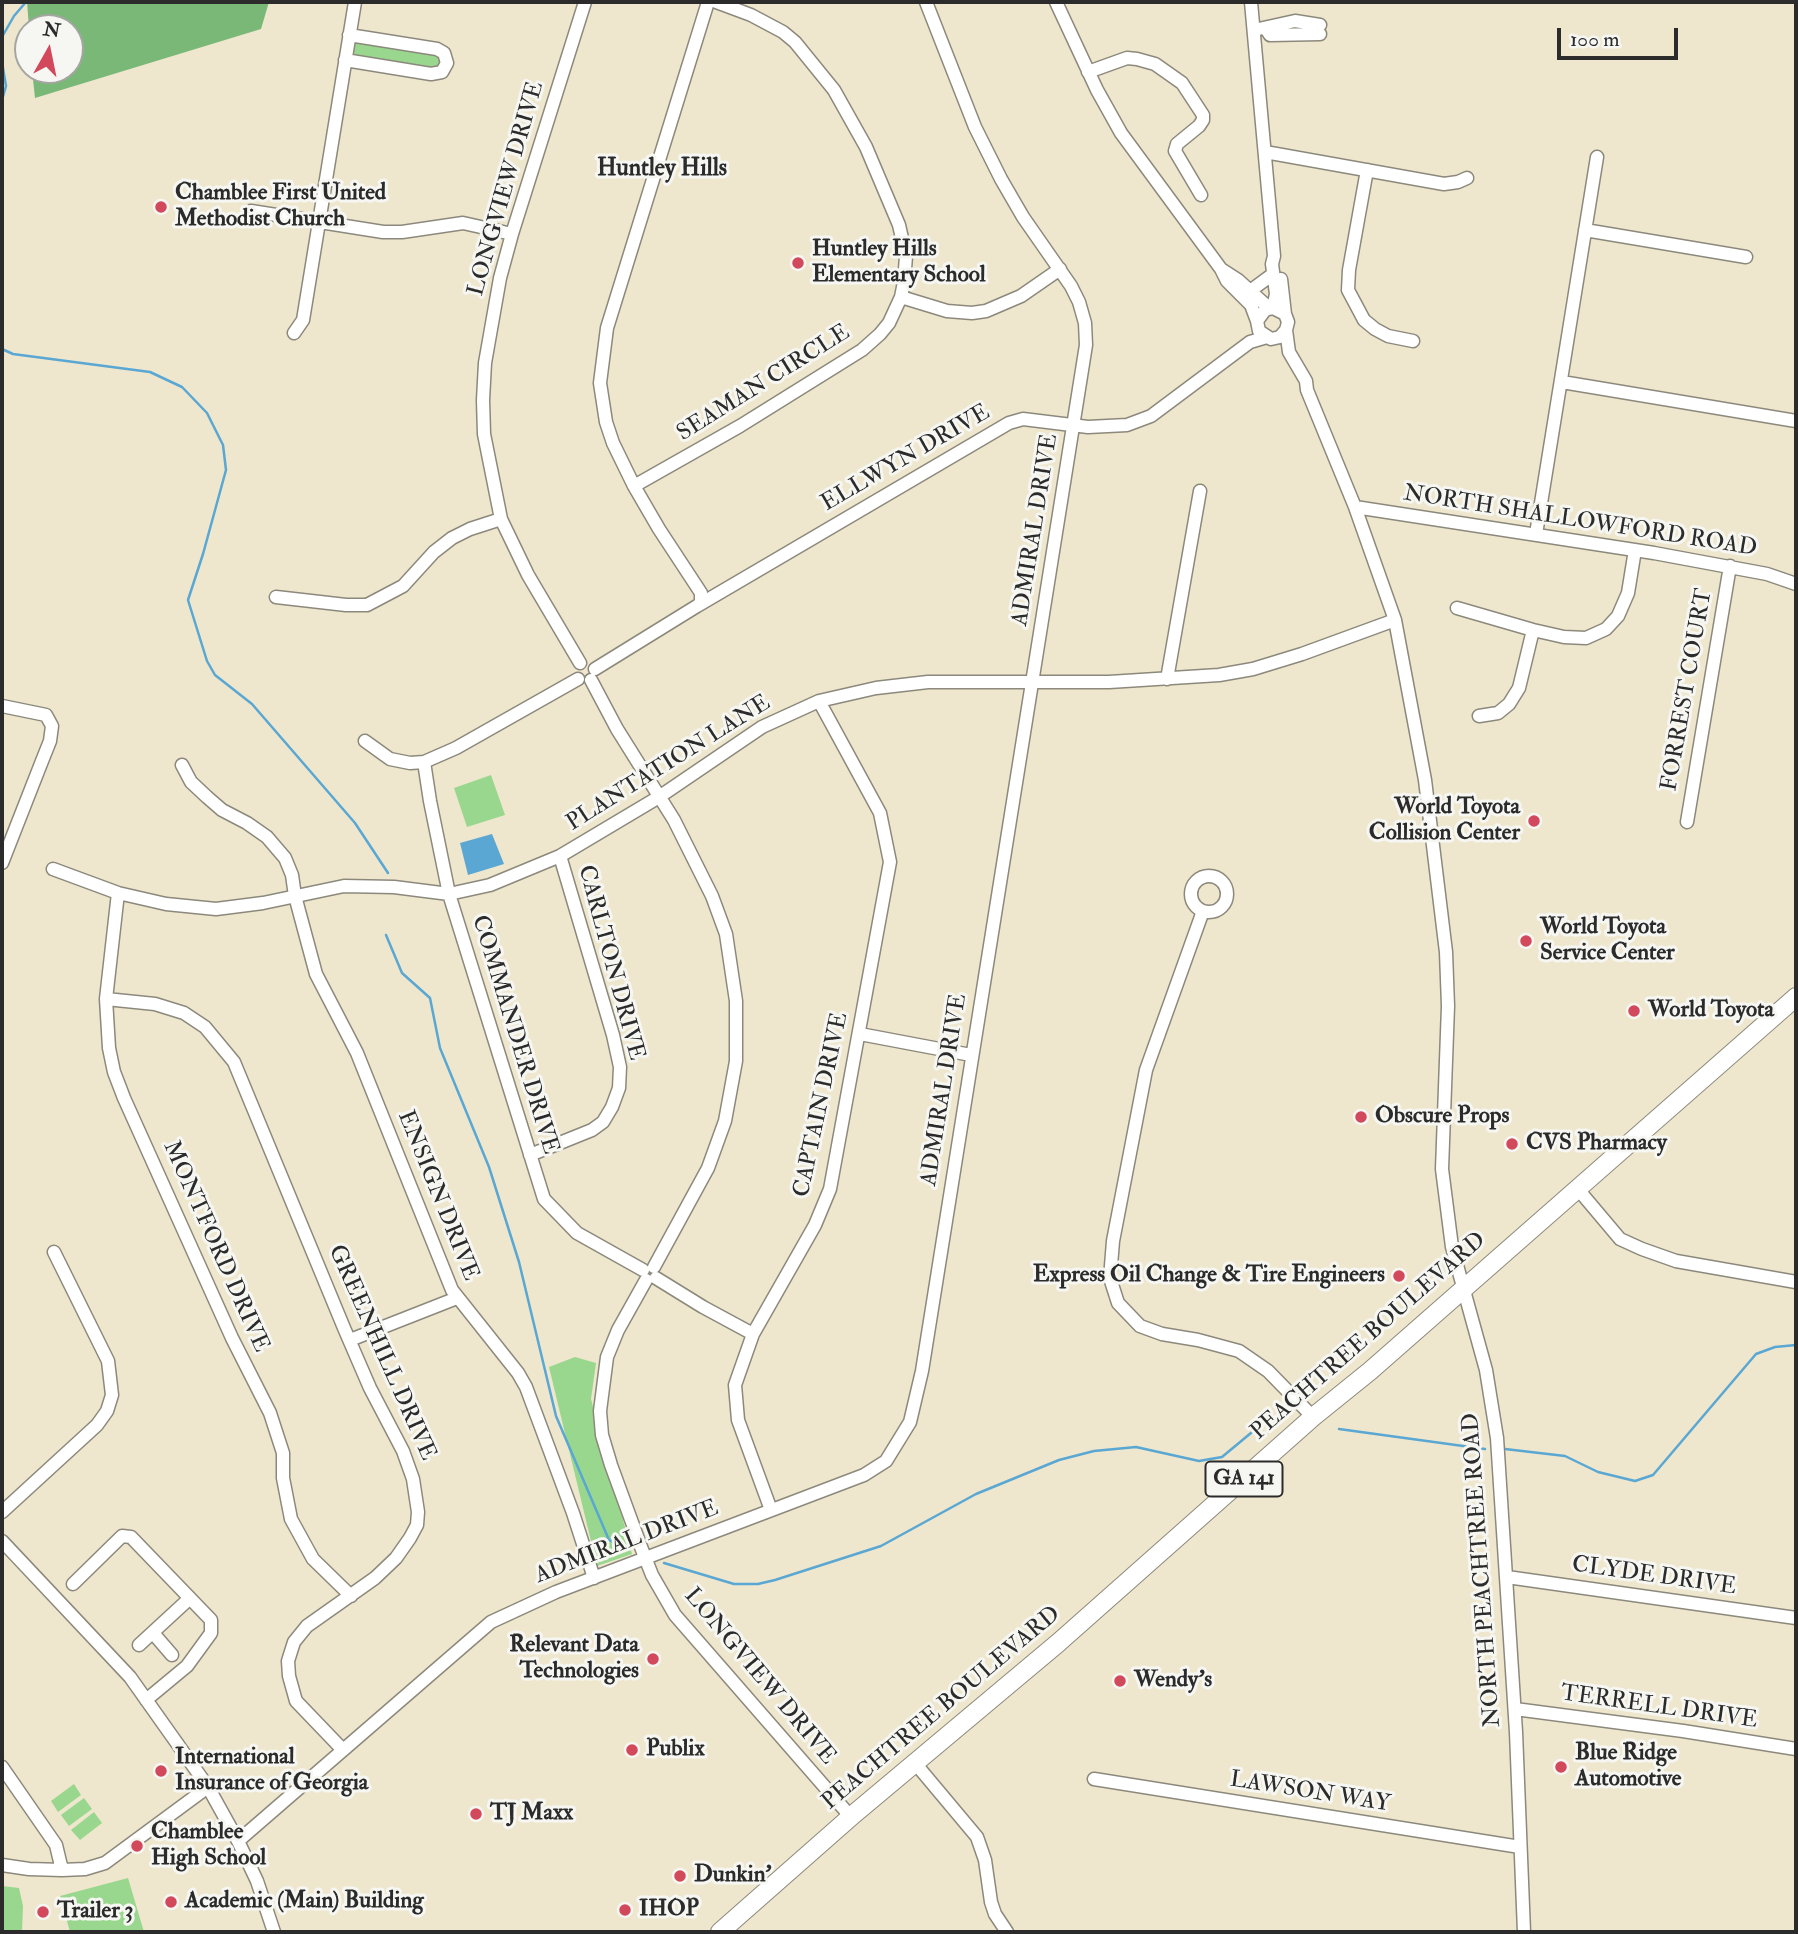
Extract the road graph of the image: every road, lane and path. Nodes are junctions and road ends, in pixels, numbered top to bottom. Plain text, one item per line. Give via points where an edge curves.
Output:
1 (355, 2) edge
2 (586, 2) edge
3 (708, 2) edge
4 (716, 2) edge
5 (926, 2) edge
6 (1056, 2) edge
7 (1251, 2) edge
8 (1260, 29) junction
9 (1320, 29) dead end
10 (349, 35) junction
11 (345, 60) junction
12 (1088, 72) junction
13 (1265, 152) junction
14 (1597, 157) dead end
15 (1367, 170) junction
16 (1467, 178) dead end
17 (1202, 195) dead end
18 (251, 211) dead end
19 (318, 222) junction
20 (1586, 230) junction
21 (512, 234) junction
22 (1274, 256) junction
23 (1746, 257) dead end
24 (1060, 268) junction
25 (1221, 269) junction
26 (1273, 274) junction
27 (1250, 291) junction
28 (901, 297) junction
29 (1276, 310) junction
30 (1257, 323) junction
31 (1286, 330) junction
32 (294, 333) dead end
33 (1269, 338) junction
34 (1413, 341) dead end
35 (1250, 342) junction
36 (1562, 382) junction
37 (1307, 390) junction
38 (1796, 421) edge
39 (1074, 425) junction
40 (634, 486) junction
41 (1200, 491) dead end
42 (1355, 507) junction
43 (501, 519) junction
44 (1536, 534) junction
45 (1635, 550) junction
46 (1730, 566) junction
47 (1796, 584) edge
48 (276, 597) dead end
49 (701, 603) junction
50 (1457, 608) dead end
51 (1395, 620) junction
52 (1533, 630) junction
53 (588, 676) junction
54 (1167, 679) junction
55 (1033, 682) junction
56 (819, 702) junction
57 (2, 706) edge
58 (1479, 716) dead end
59 (365, 741) dead end
60 (425, 762) junction
61 (182, 765) dead end
62 (659, 797) junction
63 (1686, 821) dead end
64 (560, 856) junction
65 (2, 863) edge
66 (53, 869) dead end
67 (118, 893) junction
68 (449, 894) junction
69 (295, 896) junction
70 (1203, 911) dead end
71 (1796, 997) edge
72 (106, 999) junction
73 (860, 1034) junction
74 (971, 1055) junction
75 (530, 1154) junction
76 (1577, 1188) junction
77 (54, 1252) dead end
78 (650, 1274) junction
79 (1796, 1282) edge
80 (1463, 1289) junction
81 (457, 1298) junction
82 (753, 1334) junction
83 (350, 1340) junction
84 (1313, 1417) junction
85 (772, 1510) junction
86 (2, 1513) edge
87 (2, 1541) edge
88 (646, 1559) junction
89 (1507, 1577) junction
90 (594, 1578) junction
91 (73, 1584) dead end
92 (351, 1596) junction
93 (190, 1598) junction
94 (1796, 1618) edge
95 (153, 1633) junction
96 (139, 1645) dead end
97 (172, 1655) dead end
98 (146, 1700) junction
99 (1515, 1709) junction
100 (1796, 1749) edge
101 (343, 1750) junction
102 (915, 1762) junction
103 (2, 1767) edge
104 (1094, 1779) dead end
105 (208, 1787) junction
106 (851, 1817) junction
107 (238, 1840) junction
108 (1520, 1847) junction
109 (2, 1865) edge
110 (62, 1870) junction
111 (274, 1932) edge
112 (720, 1932) edge
113 (1007, 1932) edge
114 (1524, 1932) edge

1 - 10 street
2 - 21 street, LONGVIEW DRIVE
3 - 40 street via 607,328 602,360 602,403 613,443
4 - 28 street, SEAMAN CIRCLE via 783,32 834,90 866,147 899,225 906,256
5 - 24 street, ADMIRAL DRIVE via 992,161 1016,207
6 - 12 street
7 - 8 street, NORTH PEACHTREE ROAD
8 - 9 street via 1296,21
8 - 13 street, NORTH PEACHTREE ROAD
10 - 11 street
10 - 11 street via 437,49 447,63 442,72 430,74
11 - 19 street
12 - 17 street via 1128,58 1155,64 1176,77 1203,115 1202,124 1177,144 1175,151
12 - 25 street via 1121,133
13 - 15 street
13 - 22 street, NORTH PEACHTREE ROAD
14 - 20 street
15 - 16 street via 1444,184
15 - 34 street via 1348,290 1374,329
18 - 19 street
19 - 21 street via 393,232 463,223
19 - 32 street via 303,320
20 - 23 street
20 - 36 street
21 - 43 street, LONGVIEW DRIVE via 491,324 483,400 484,434
22 - 26 street, NORTH PEACHTREE ROAD
22 - 29 street, NORTH PEACHTREE ROAD via 1283,286
24 - 28 street via 1021,296 986,311 947,311
24 - 39 street, ADMIRAL DRIVE via 1085,323 1086,355
25 - 27 street
25 - 30 street via 1251,305
26 - 27 street
26 - 29 street, NORTH PEACHTREE ROAD
27 - 29 street
28 - 40 street, SEAMAN CIRCLE via 880,334 862,350
29 - 30 street via 1261,313
29 - 31 street, NORTH PEACHTREE ROAD via 1288,322
30 - 33 street, NORTH PEACHTREE ROAD
30 - 35 street, ELLWYN DRIVE
31 - 33 street via 1280,337
31 - 37 street, NORTH PEACHTREE ROAD via 1289,352
33 - 35 street, ELLWYN DRIVE
33 - 37 street, NORTH PEACHTREE ROAD
35 - 39 street, ELLWYN DRIVE via 1151,415 1127,425
36 - 38 street
36 - 44 street
37 - 42 street, NORTH PEACHTREE ROAD
39 - 49 street, ELLWYN DRIVE via 1023,419 1009,423
39 - 55 street, ADMIRAL DRIVE
40 - 49 street via 701,593
41 - 54 street
42 - 44 street, NORTH SHALLOWFORD ROAD
42 - 51 street, NORTH PEACHTREE ROAD
43 - 48 street via 452,538 403,586 367,605
43 - 53 street, LONGVIEW DRIVE via 527,575 580,663 588,662
44 - 45 street, NORTH SHALLOWFORD ROAD
45 - 46 street, NORTH SHALLOWFORD ROAD
45 - 52 street via 1628,593 1606,629 1586,638
46 - 47 street, NORTH SHALLOWFORD ROAD
46 - 63 street, FORREST COURT
49 - 53 street, ELLWYN DRIVE
50 - 52 street
51 - 54 street, PLANTATION LANE via 1253,669
51 - 80 street, NORTH PEACHTREE ROAD via 1425,780 1443,920 1448,1006 1442,1169 1452,1247
52 - 58 street via 1519,688 1509,704 1498,713
53 - 60 street, ELLWYN DRIVE
53 - 62 street, LONGVIEW DRIVE
54 - 55 street, PLANTATION LANE
55 - 56 street, PLANTATION LANE via 928,682
55 - 74 street, ADMIRAL DRIVE
56 - 62 street, PLANTATION LANE via 762,727
56 - 73 street, CAPTAIN DRIVE via 880,813 890,862
57 - 65 street via 52,719 50,741
59 - 60 street, ELLWYN DRIVE via 390,759
60 - 68 street, COMMANDER DRIVE
61 - 69 street, ENSIGN DRIVE via 191,782 222,810 277,847 292,875
62 - 64 street, PLANTATION LANE
62 - 78 street, LONGVIEW DRIVE via 695,859 726,934 737,1031 734,1074 719,1140
64 - 68 street, PLANTATION LANE via 490,886
64 - 75 street, CARLTON DRIVE via 613,1035 619,1088 603,1122
66 - 67 street, PLANTATION LANE
67 - 69 street, PLANTATION LANE via 216,909
67 - 72 street, MONTFORD DRIVE
68 - 69 street, PLANTATION LANE via 344,886
68 - 75 street, COMMANDER DRIVE
69 - 81 street, ENSIGN DRIVE via 316,974 357,1053
70 - 84 street via 1146,1070 1110,1278 1118,1303 1140,1325 1238,1351 1268,1371
71 - 76 highway, PEACHTREE BOULEVARD / GA 141
72 - 83 street, GREENHILL DRIVE via 155,1004 184,1013 205,1027 234,1062
72 - 92 street, MONTFORD DRIVE via 114,1072 270,1413 283,1453 291,1519 313,1559
73 - 74 street
73 - 82 street, CAPTAIN DRIVE via 830,1189 815,1225
74 - 85 street, ADMIRAL DRIVE via 910,1422 886,1461 840,1485
75 - 78 street, COMMANDER DRIVE via 544,1199 577,1233
76 - 79 street via 1620,1239 1642,1250 1676,1261
76 - 80 highway, PEACHTREE BOULEVARD / GA 141
77 - 86 street via 108,1362 112,1395 97,1426
78 - 82 street, COMMANDER DRIVE
78 - 88 street, LONGVIEW DRIVE via 610,1349 600,1411 611,1465
80 - 84 highway, PEACHTREE BOULEVARD / GA 141
80 - 89 street, NORTH PEACHTREE ROAD via 1486,1370 1497,1438
81 - 83 street
81 - 90 street, ENSIGN DRIVE via 526,1387
82 - 85 street, CAPTAIN DRIVE via 736,1385 735,1404
83 - 92 street, GREENHILL DRIVE via 403,1451 418,1511 417,1525 396,1558
84 - 102 highway, PEACHTREE BOULEVARD / GA 141 via 1058,1643
85 - 88 street, ADMIRAL DRIVE
87 - 98 street via 130,1677
88 - 90 street, ADMIRAL DRIVE
88 - 106 street, LONGVIEW DRIVE via 676,1615
89 - 94 street, CLYDE DRIVE
89 - 99 street, NORTH PEACHTREE ROAD
90 - 101 street, ADMIRAL DRIVE via 491,1622
91 - 93 street via 121,1536 131,1537
92 - 101 street, GREENHILL DRIVE via 307,1626 294,1642 288,1661 296,1701
93 - 95 street
93 - 98 street via 211,1620 211,1633 187,1666
95 - 96 street
95 - 97 street
98 - 105 street
99 - 100 street, TERRELL DRIVE
99 - 108 street, NORTH PEACHTREE ROAD
101 - 107 street, ADMIRAL DRIVE
102 - 106 highway, PEACHTREE BOULEVARD / GA 141
102 - 113 street via 977,1837 990,1902
103 - 110 street via 56,1844
104 - 108 street, LAWSON WAY
105 - 107 street
105 - 110 street via 105,1863
106 - 112 highway, PEACHTREE BOULEVARD / GA 141
107 - 111 street
108 - 114 street, NORTH PEACHTREE ROAD
109 - 110 street

